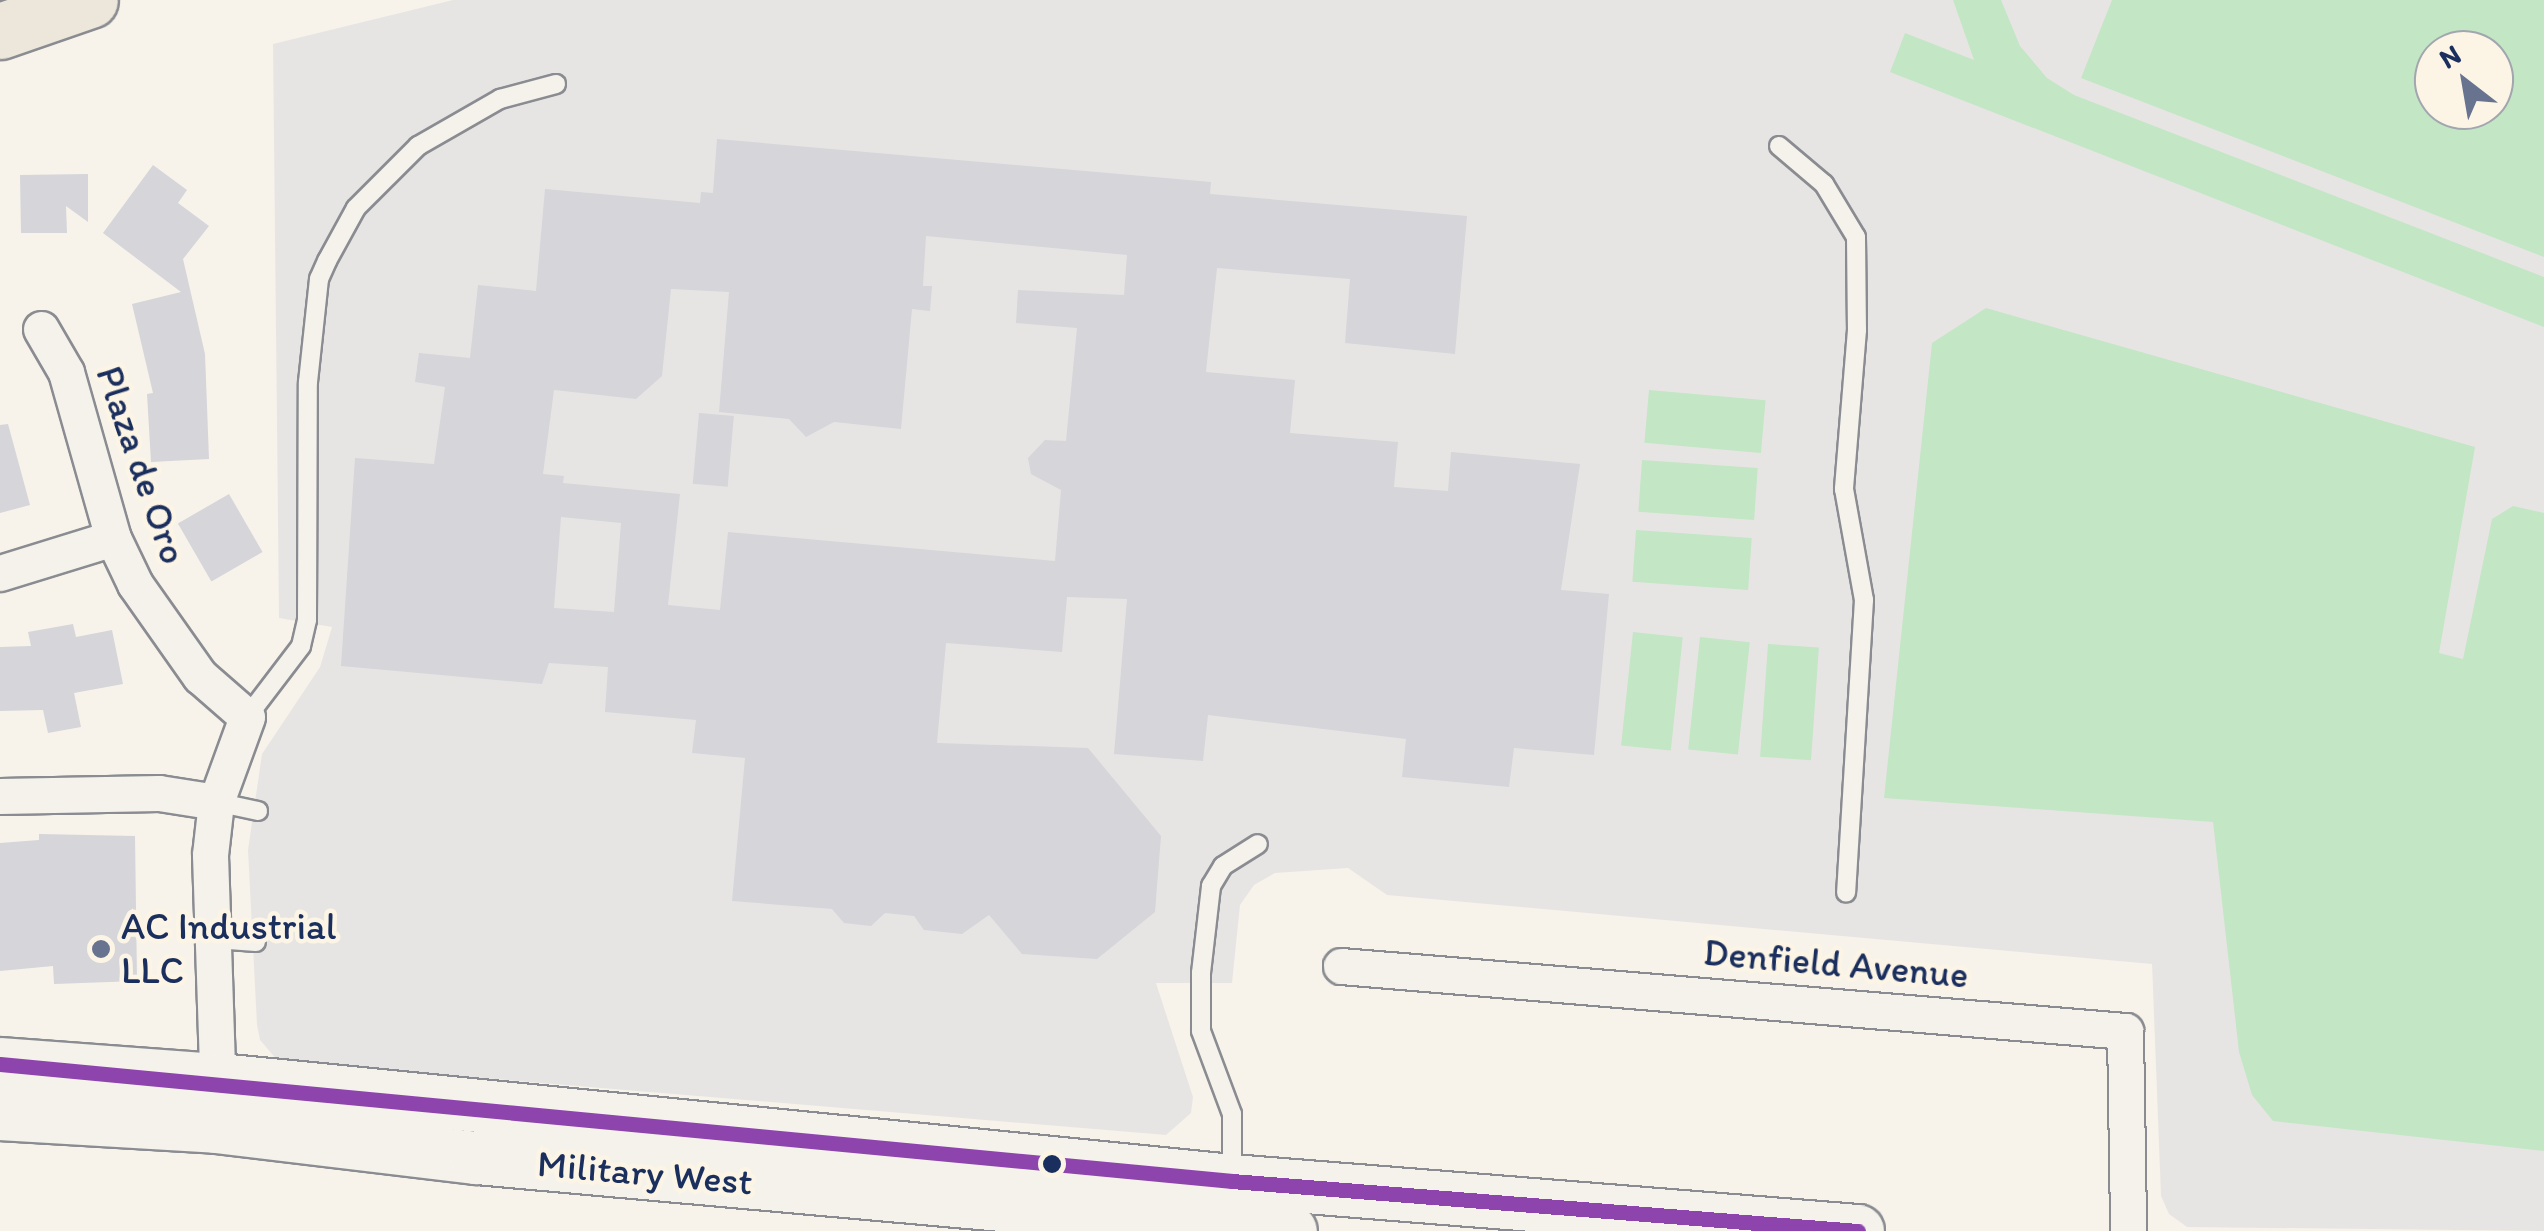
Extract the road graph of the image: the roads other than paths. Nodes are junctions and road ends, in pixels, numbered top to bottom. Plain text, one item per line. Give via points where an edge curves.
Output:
1 (90, 0) edge
2 (0, 31) edge
3 (556, 84) dead end
4 (1779, 146) dead end
5 (41, 329) dead end
6 (113, 538) junction
7 (0, 572) edge
8 (247, 717) junction
9 (0, 796) edge
10 (216, 802) junction
11 (258, 812) dead end
12 (1258, 844) dead end
13 (1846, 892) dead end
14 (215, 940) junction
15 (256, 942) dead end
16 (1341, 966) dead end
17 (0, 1064) edge
18 (218, 1104) junction
19 (0, 1114) edge
20 (1232, 1213) edge
21 (1290, 1231) edge
22 (1858, 1231) edge
23 (2128, 1231) edge

1 - 2 highway
3 - 8 lane via 500,99 418,146 356,208 327,261 308,382 302,646
4 - 13 lane via 1824,184 1856,237 1857,330 1844,490 1864,600
5 - 6 street, Plaza de Oro via 66,372
6 - 7 street
6 - 8 street, Plaza de Oro via 159,625 200,676
8 - 10 street
9 - 10 street via 159,793
10 - 11 lane
10 - 14 street via 210,854
12 - 20 lane via 1223,866 1211,886 1201,973 1202,1031 1232,1114
14 - 15 lane
14 - 18 street
16 - 23 street, Denfield Avenue via 2125,1031
17 - 18 main road, Military West
18 - 19 main road, Military West
18 - 20 main road, Military West via 477,1158
20 - 21 main road, Military West
20 - 22 main road, Military West

